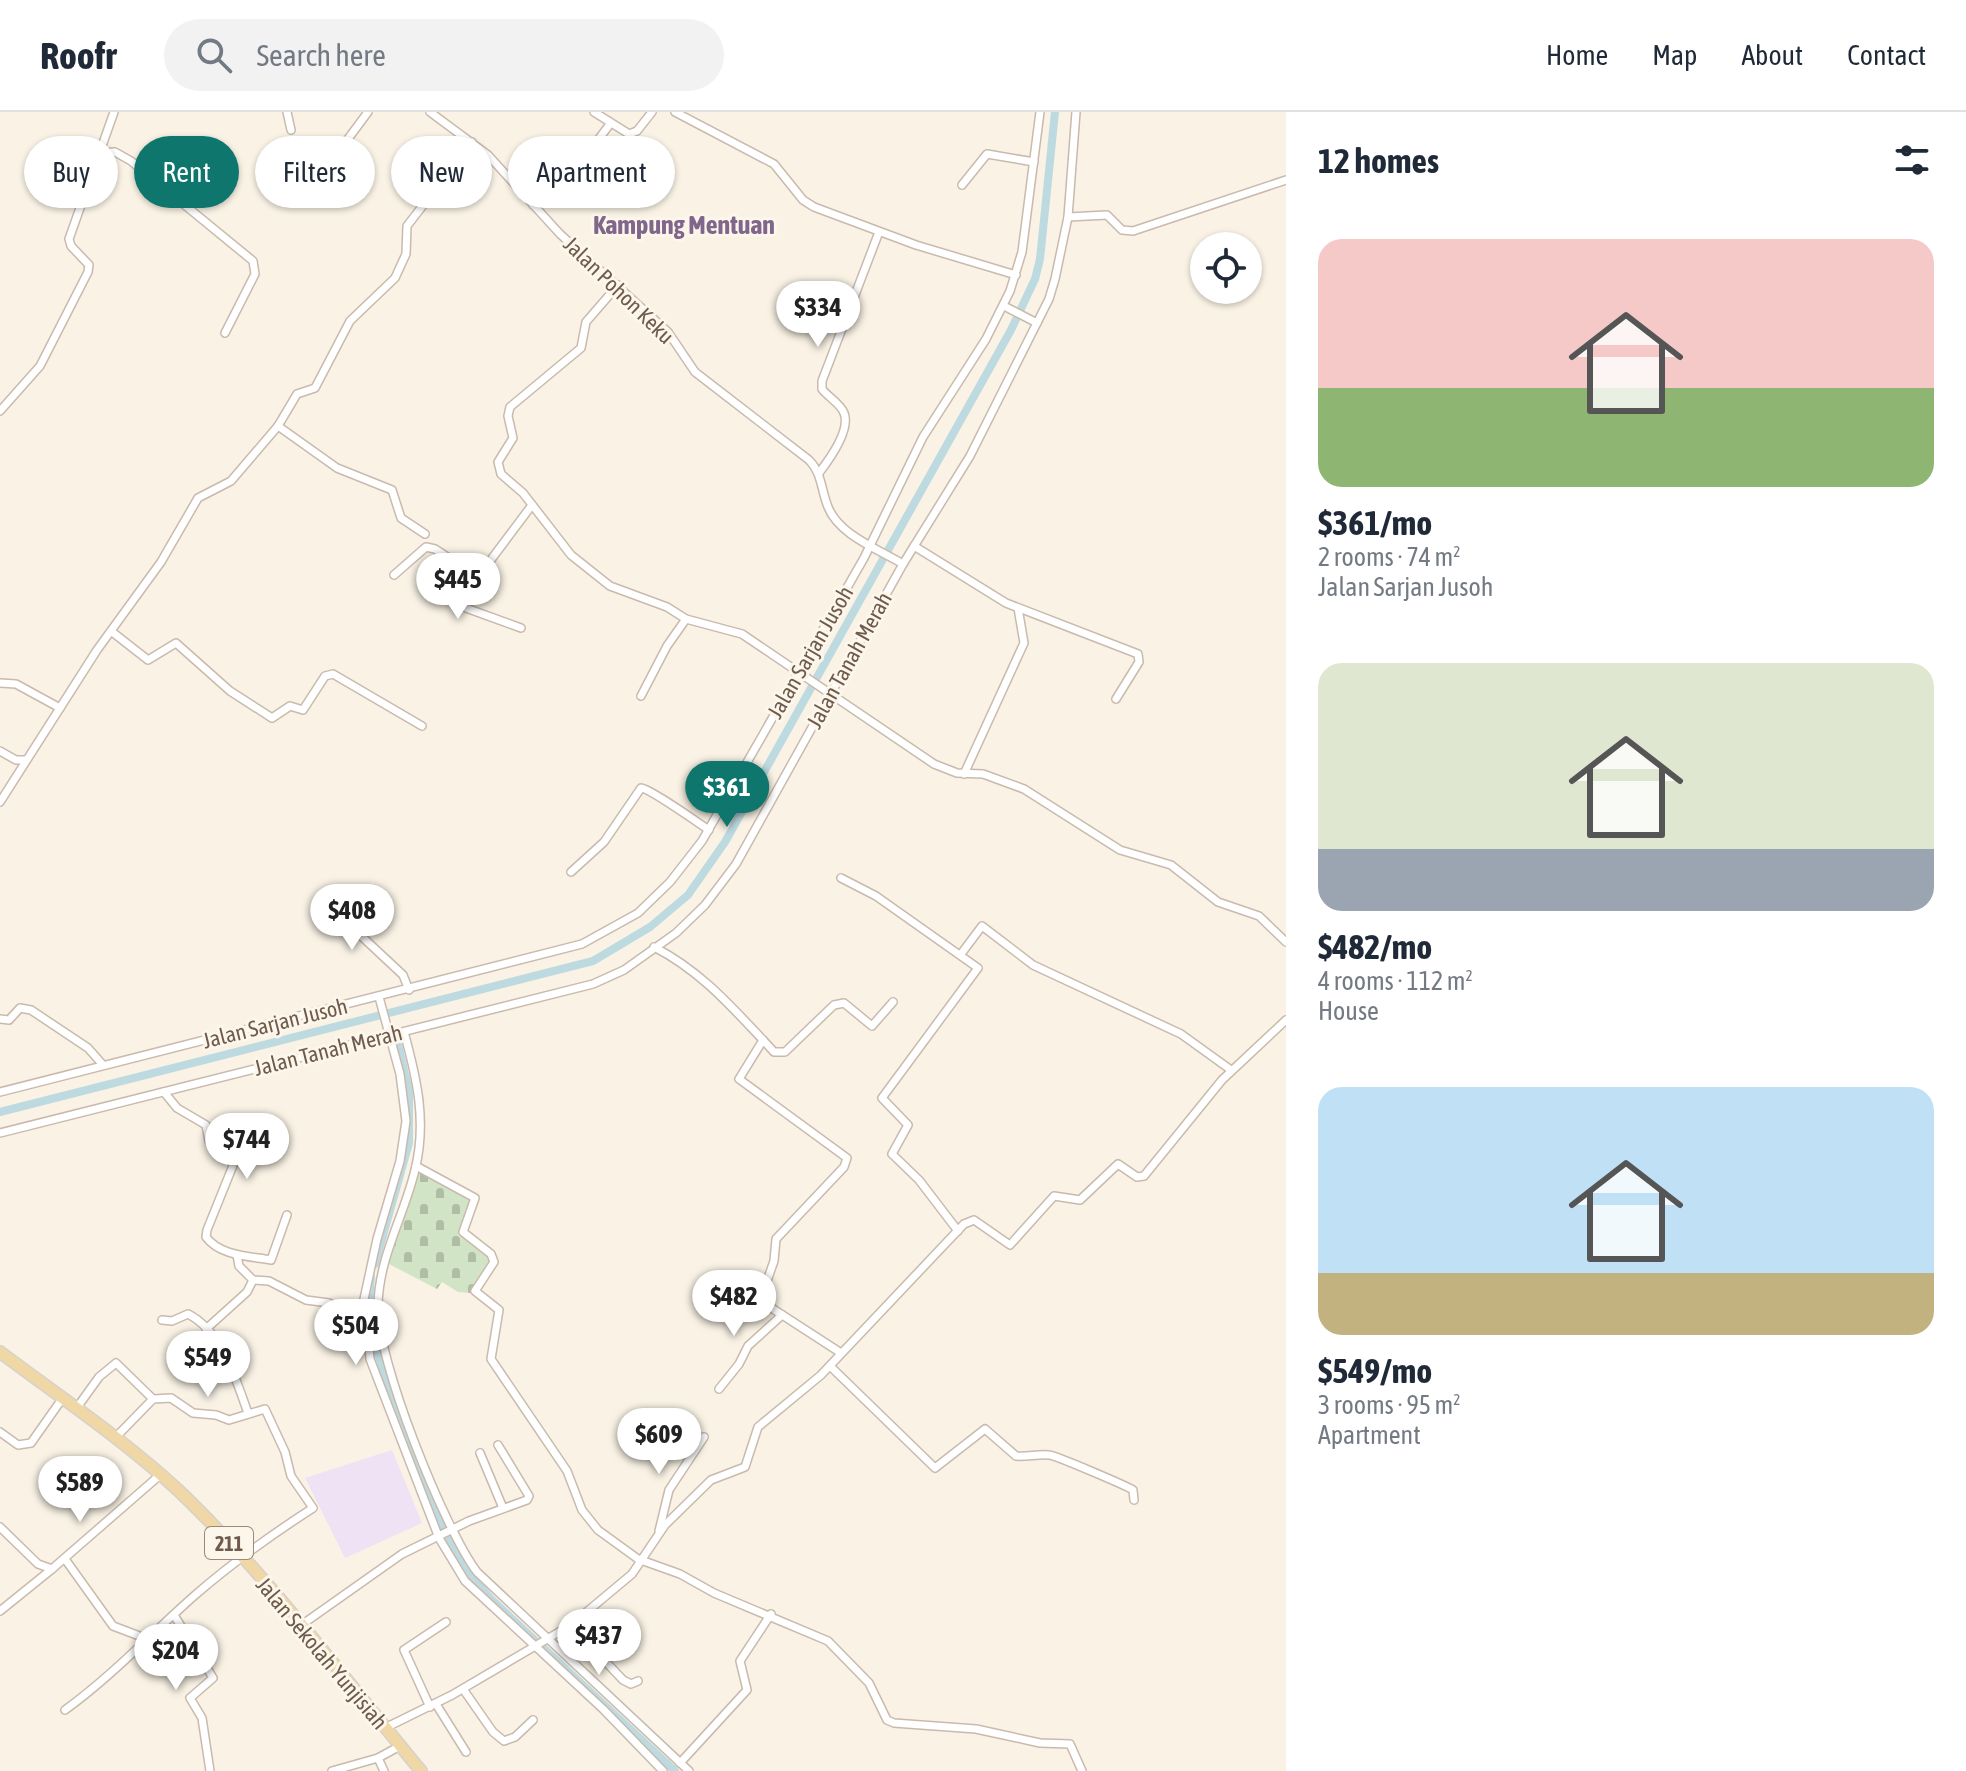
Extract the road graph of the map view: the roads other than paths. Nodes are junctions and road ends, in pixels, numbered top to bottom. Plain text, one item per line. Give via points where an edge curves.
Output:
1 (114, 112) edge
2 (287, 112) edge
3 (368, 112) edge
4 (430, 112) edge
5 (594, 112) edge
6 (652, 112) edge
7 (675, 112) edge
8 (695, 112) edge
9 (1040, 112) edge
10 (1076, 112) edge
11 (690, 121) junction
12 (610, 124) junction
13 (291, 130) dead end
14 (106, 136) edge
15 (350, 136) edge
16 (464, 136) edge
17 (601, 136) edge
18 (118, 154) edge
19 (492, 160) edge
20 (1034, 162) junction
21 (508, 176) edge
22 (1286, 180) edge
23 (962, 185) dead end
24 (80, 208) edge
25 (421, 208) edge
26 (536, 208) edge
27 (1068, 217) junction
28 (879, 232) junction
29 (1016, 275) junction
30 (618, 285) junction
31 (1007, 308) junction
32 (1035, 322) junction
33 (225, 333) dead end
34 (0, 411) edge
35 (278, 426) junction
36 (819, 473) junction
37 (532, 505) junction
38 (425, 534) dead end
39 (871, 545) junction
40 (914, 546) junction
41 (903, 564) junction
42 (394, 575) dead end
43 (478, 577) junction
44 (1018, 608) junction
45 (686, 619) junction
46 (521, 628) dead end
47 (111, 631) junction
48 (797, 671) junction
49 (0, 683) edge
50 (826, 693) junction
51 (641, 696) dead end
52 (1116, 699) dead end
53 (60, 708) junction
54 (422, 726) dead end
55 (0, 751) edge
56 (26, 760) junction
57 (964, 774) junction
58 (0, 802) edge
59 (709, 830) junction
60 (571, 872) dead end
61 (841, 878) dead end
62 (368, 911) dead end
63 (1286, 942) edge
64 (654, 947) junction
65 (961, 954) junction
66 (409, 990) junction
67 (380, 1001) junction
68 (893, 1002) dead end
69 (0, 1019) edge
70 (1286, 1020) edge
71 (404, 1032) junction
72 (390, 1035) junction
73 (763, 1040) junction
74 (103, 1065) junction
75 (1231, 1070) junction
76 (0, 1092) edge
77 (164, 1092) junction
78 (0, 1133) edge
79 (416, 1166) junction
80 (394, 1210) junction
81 (287, 1215) dead end
82 (958, 1231) junction
83 (237, 1255) junction
84 (253, 1280) junction
85 (782, 1315) junction
86 (162, 1320) dead end
87 (363, 1321) junction
88 (206, 1329) junction
89 (0, 1352) edge
90 (841, 1353) junction
91 (830, 1366) junction
92 (719, 1389) dead end
93 (62, 1399) junction
94 (153, 1399) junction
95 (76, 1409) junction
96 (248, 1413) junction
97 (0, 1432) edge
98 (704, 1437) dead end
99 (115, 1438) junction
100 (498, 1445) dead end
101 (480, 1453) dead end
102 (160, 1475) junction
103 (1134, 1500) dead end
104 (503, 1508) junction
105 (0, 1527) edge
106 (452, 1532) junction
107 (658, 1534) junction
108 (440, 1537) junction
109 (241, 1557) junction
110 (65, 1559) junction
111 (642, 1560) junction
112 (52, 1569) junction
113 (0, 1611) edge
114 (771, 1614) junction
115 (174, 1615) junction
116 (446, 1622) dead end
117 (571, 1625) junction
118 (299, 1626) junction
119 (150, 1640) junction
120 (542, 1643) junction
121 (638, 1681) dead end
122 (463, 1689) junction
123 (433, 1705) junction
124 (65, 1710) dead end
125 (533, 1720) dead end
126 (385, 1728) junction
127 (400, 1746) junction
128 (466, 1752) dead end
129 (378, 1758) junction
130 (680, 1763) junction
131 (210, 1771) edge
132 (332, 1771) edge
133 (384, 1771) edge
134 (421, 1771) edge
135 (663, 1771) edge
136 (689, 1771) edge
137 (1082, 1771) edge

1 - 14 street
2 - 13 street
3 - 15 street
4 - 16 street, Jalan Pohon Keku
5 - 12 street
6 - 12 street via 634,134
7 - 11 street
8 - 11 street
9 - 20 street, Jalan Sarjan Jusoh
10 - 27 street, Jalan Tanah Merah
11 - 28 street via 774,164 803,200
12 - 17 street
18 - 33 street via 253,261 255,274
19 - 21 street, Jalan Pohon Keku
20 - 23 street via 987,154
20 - 29 street, Jalan Sarjan Jusoh
22 - 27 street via 1133,231 1122,230 1107,215
24 - 34 street via 69,239 89,265 88,272 40,366
25 - 35 street via 407,226 406,254 395,278 350,321 315,388 297,394
26 - 30 street, Jalan Pohon Keku
27 - 32 street, Jalan Tanah Merah via 1055,279
28 - 29 street
28 - 36 street via 822,381 845,421
29 - 31 street, Jalan Sarjan Jusoh
30 - 36 street, Jalan Pohon Keku via 668,332 695,372
30 - 37 street via 586,322 581,348 507,411 513,438 497,468
31 - 32 street
31 - 39 street, Jalan Sarjan Jusoh via 923,437
32 - 40 street, Jalan Tanah Merah via 977,445
35 - 38 street via 337,468 392,490 401,518
35 - 47 street via 231,481 198,498 161,562
36 - 39 street, Jalan Pohon Keku via 834,519
37 - 43 street
37 - 45 street via 571,555 610,586
39 - 41 street, Jalan Pohon Keku
39 - 48 street, Jalan Sarjan Jusoh
40 - 41 street, Jalan Tanah Merah
40 - 44 street
41 - 50 street, Jalan Tanah Merah
42 - 43 street via 426,547
43 - 46 street via 463,600 466,608
44 - 52 street via 1138,654 1139,662
44 - 57 street via 1024,643
45 - 48 street via 742,634
45 - 51 street
47 - 53 street
47 - 54 street via 148,660 176,643 230,691 272,718 290,706 303,710 325,676 333,674
48 - 50 street
48 - 59 street, Jalan Sarjan Jusoh
49 - 53 street via 16,684
50 - 57 street via 934,764
50 - 64 street, Jalan Tanah Merah via 736,864 692,920
53 - 56 street
55 - 56 street
56 - 58 street
57 - 63 street via 983,774 1024,789 1120,850 1171,865 1218,902 1259,916
59 - 60 street via 641,788 604,842
59 - 66 street, Jalan Sarjan Jusoh via 655,897 602,935
61 - 65 street
62 - 66 street via 357,932 403,975
64 - 71 street, Jalan Tanah Merah via 624,970 593,984
64 - 73 street via 721,994
65 - 75 street via 984,927 1033,965 1181,1034
65 - 82 street via 978,971 882,1098 908,1125 892,1154
66 - 67 street, Jalan Sarjan Jusoh
67 - 72 street
67 - 74 street, Jalan Sarjan Jusoh
68 - 73 street via 872,1026 844,1003 834,1005 785,1052 774,1052
69 - 74 street via 9,1020 20,1008 31,1010 88,1048
70 - 75 street
71 - 72 street, Jalan Tanah Merah
71 - 79 street via 422,1120
72 - 77 street, Jalan Tanah Merah
72 - 80 street via 406,1121
73 - 85 street via 739,1079 847,1158 773,1245 774,1261 762,1295
74 - 76 street, Jalan Sarjan Jusoh
75 - 82 street via 1144,1176 1118,1164 1080,1200 1054,1196 1010,1245 974,1220
77 - 78 street, Jalan Tanah Merah
77 - 83 street via 177,1108 206,1125 212,1145 232,1158 232,1175 206,1237
79 - 80 street
79 - 111 street via 475,1198 463,1232 494,1257 475,1291 499,1310 491,1359 567,1471 582,1510 605,1536
80 - 87 street via 368,1279
80 - 106 street via 379,1325 391,1375
81 - 83 street via 273,1259
82 - 90 street
83 - 84 street via 239,1266
84 - 87 street via 329,1303
84 - 88 street
85 - 90 street
85 - 92 street via 748,1346
86 - 88 street via 188,1314
87 - 108 street via 370,1359
88 - 96 street via 232,1369
89 - 93 main road, Jalan Sekolah Yunjisiah / 211
90 - 91 street
91 - 103 street via 935,1468 985,1429 1016,1456 1057,1456 1125,1484 1133,1490
91 - 107 street via 758,1427 745,1467 716,1475
93 - 95 main road, Jalan Sekolah Yunjisiah / 211
93 - 97 street via 31,1443 18,1445
94 - 95 street via 116,1363
94 - 96 street via 171,1398 193,1413 229,1420
94 - 99 street
95 - 99 main road, Jalan Sekolah Yunjisiah / 211
96 - 109 street via 267,1411 291,1476 313,1508
98 - 107 street via 669,1490
99 - 102 main road, Jalan Sekolah Yunjisiah / 211
100 - 104 street via 529,1496
101 - 104 street
102 - 109 main road, Jalan Sekolah Yunjisiah / 211
102 - 110 street
104 - 106 street
105 - 112 street via 38,1564
106 - 108 street
106 - 120 street via 477,1572
107 - 111 street
108 - 118 street via 402,1554
108 - 120 street via 465,1581
109 - 115 street
109 - 118 main road, Jalan Sekolah Yunjisiah / 211
110 - 112 street
110 - 119 street via 113,1626
111 - 114 street
111 - 117 street
112 - 113 street
114 - 130 street via 740,1661 747,1690
114 - 137 street via 828,1641 869,1683 887,1720 1070,1744
115 - 119 street
115 - 131 street via 213,1678 190,1698 202,1718
116 - 123 street via 404,1650
117 - 120 street
117 - 121 street via 623,1680
118 - 126 main road, Jalan Sekolah Yunjisiah / 211
119 - 124 street
120 - 122 street
120 - 130 street
120 - 135 street
122 - 123 street
122 - 125 street via 504,1741
123 - 126 street
123 - 128 street
126 - 127 main road, Jalan Sekolah Yunjisiah / 211
127 - 129 street
127 - 134 main road, Jalan Sekolah Yunjisiah / 211
129 - 132 street
129 - 133 street
130 - 136 street

